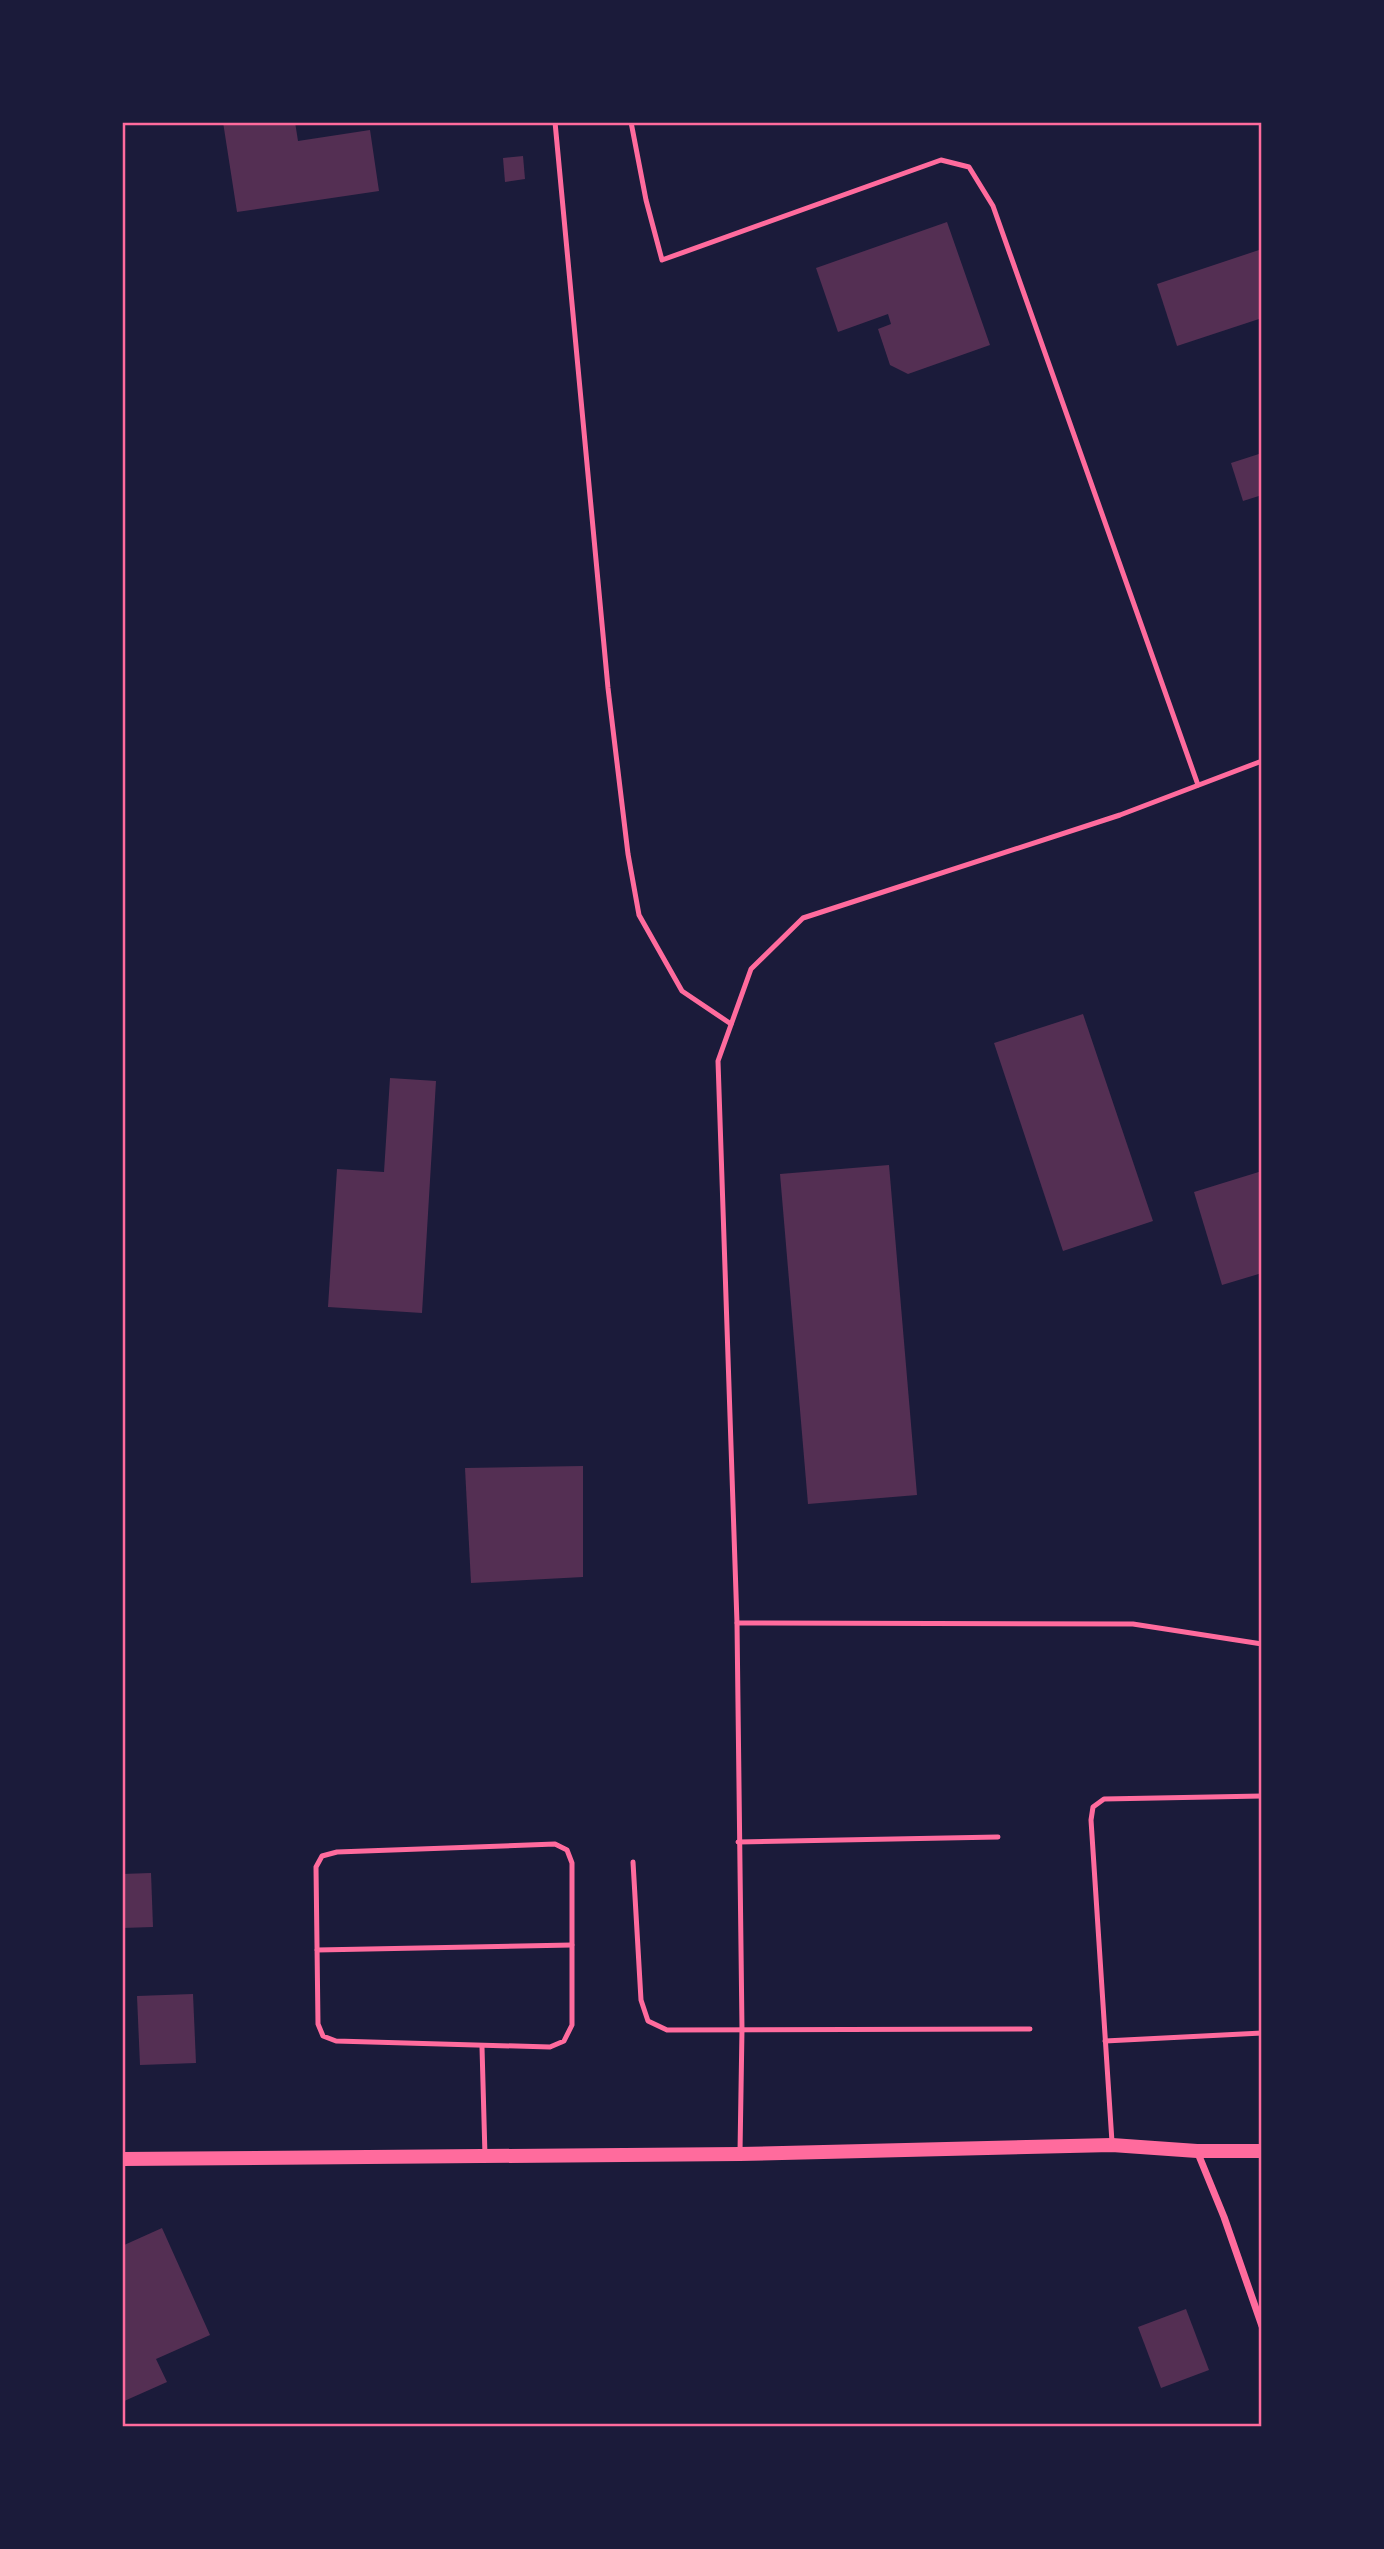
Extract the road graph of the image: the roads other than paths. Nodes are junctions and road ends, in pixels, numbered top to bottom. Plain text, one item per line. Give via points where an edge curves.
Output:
1 (555, 122) edge
2 (631, 122) edge
3 (1262, 761) edge
4 (1198, 785) junction
5 (731, 1024) junction
6 (737, 1623) junction
7 (1262, 1644) edge
8 (1262, 1796) edge
9 (998, 1838) dead end
10 (738, 1842) junction
11 (633, 1862) dead end
12 (572, 1944) junction
13 (317, 1950) junction
14 (742, 2029) junction
15 (1030, 2029) dead end
16 (1262, 2033) edge
17 (1105, 2041) junction
18 (482, 2047) junction
19 (1112, 2145) junction
20 (1197, 2151) junction
21 (1262, 2151) edge
22 (740, 2154) junction
23 (485, 2156) junction
24 (122, 2159) edge
25 (1262, 2326) edge

1 - 5 lane via 608,688 639,915 682,991
2 - 4 lane via 662,260 942,160 969,167 993,205
3 - 4 lane
4 - 5 lane via 1121,815 803,918 751,969
5 - 6 lane via 718,1062
6 - 7 lane via 1133,1624
6 - 10 lane
8 - 17 lane via 1104,1798 1093,1807
9 - 10 lane
10 - 14 lane
11 - 14 lane via 641,2000 648,2021 667,2030
12 - 13 lane
12 - 13 lane via 572,1863 567,1850 555,1844 322,1856 316,1867
12 - 18 lane via 572,2025 564,2041 550,2047
13 - 18 lane via 318,2024 323,2036 336,2041
14 - 15 lane
14 - 22 lane
16 - 17 lane
17 - 19 lane
18 - 23 lane
19 - 20 main road
19 - 22 main road
20 - 21 main road
20 - 25 street
22 - 23 main road
23 - 24 main road

